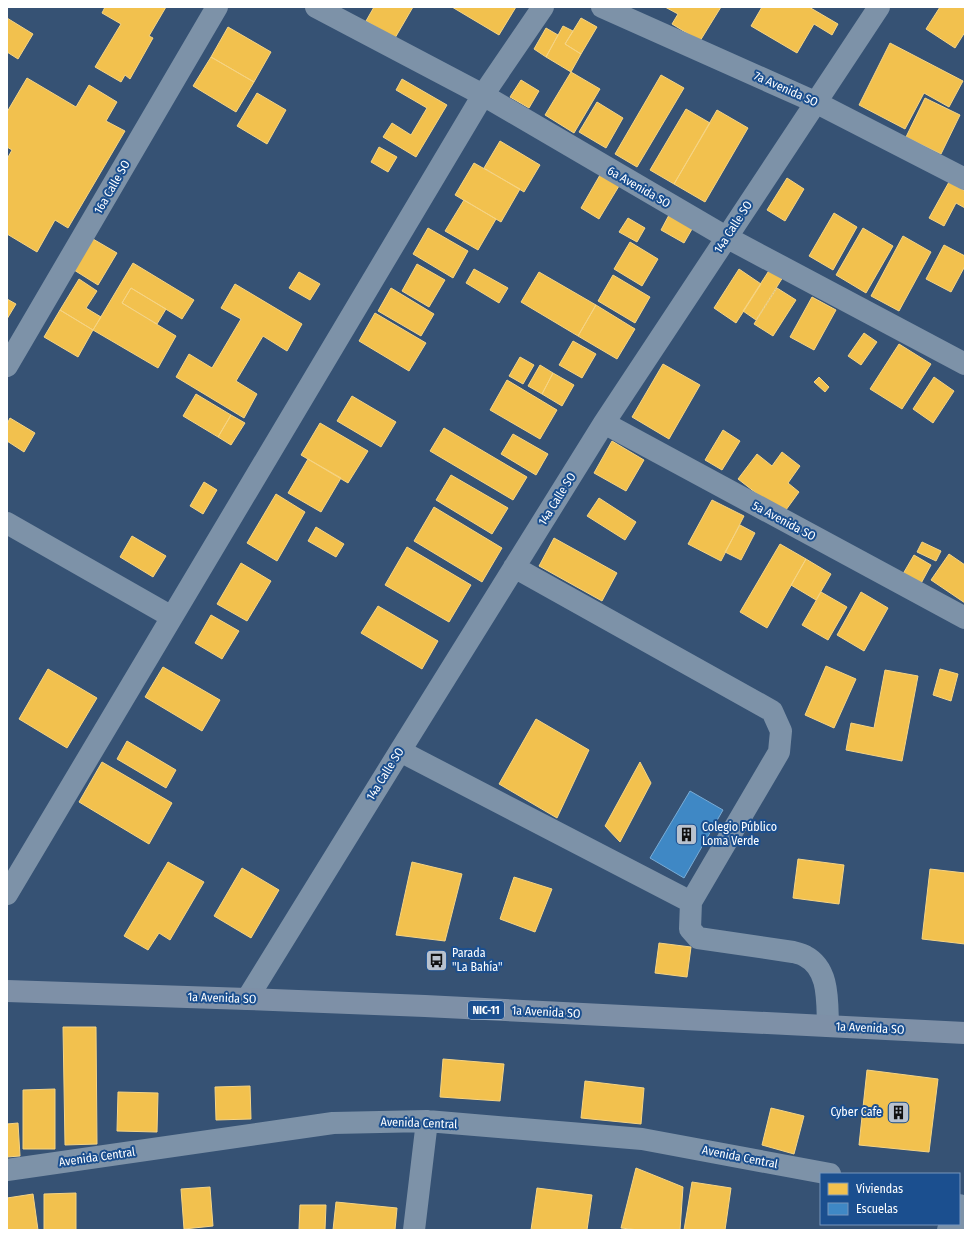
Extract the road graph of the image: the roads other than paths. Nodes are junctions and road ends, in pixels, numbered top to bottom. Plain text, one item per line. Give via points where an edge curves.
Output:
1 (217, 7) edge
2 (316, 7) edge
3 (543, 7) edge
4 (602, 7) edge
5 (879, 7) edge
6 (483, 95) junction
7 (815, 102) junction
8 (965, 179) edge
9 (726, 238) junction
10 (965, 364) edge
11 (7, 366) edge
12 (604, 423) junction
13 (7, 523) edge
14 (514, 567) junction
15 (172, 618) junction
16 (965, 618) edge
17 (400, 750) junction
18 (7, 894) edge
19 (691, 902) junction
20 (7, 990) edge
21 (247, 999) junction
22 (828, 1026) junction
23 (965, 1033) edge
24 (427, 1122) junction
25 (7, 1170) edge
26 (825, 1173) edge
27 (414, 1230) edge

1 - 11 street, 16a Calle SO
2 - 6 street, 6a Avenida SO
3 - 6 street
4 - 7 street, 7a Avenida SO
5 - 7 street, 14a Calle SO
6 - 9 street, 6a Avenida SO
6 - 15 street
7 - 8 street, 7a Avenida SO
7 - 9 street, 14a Calle SO
9 - 10 street, 6a Avenida SO
9 - 12 street, 14a Calle SO
12 - 14 street, 14a Calle SO
12 - 16 street, 5a Avenida SO
13 - 15 street
14 - 17 street, 14a Calle SO
14 - 19 street via 772,710 781,731 779,752
15 - 18 street
17 - 19 street
17 - 21 street, 14a Calle SO
19 - 22 street via 690,929 698,938 793,952 805,955 815,963 822,973 826,988
20 - 21 highway, 1a Avenida SO / NIC-11
21 - 22 highway, 1a Avenida SO / NIC-11
22 - 23 highway, 1a Avenida SO / NIC-11
24 - 25 street, Avenida Central via 333,1122
24 - 26 street, Avenida Central via 642,1139
24 - 27 street

